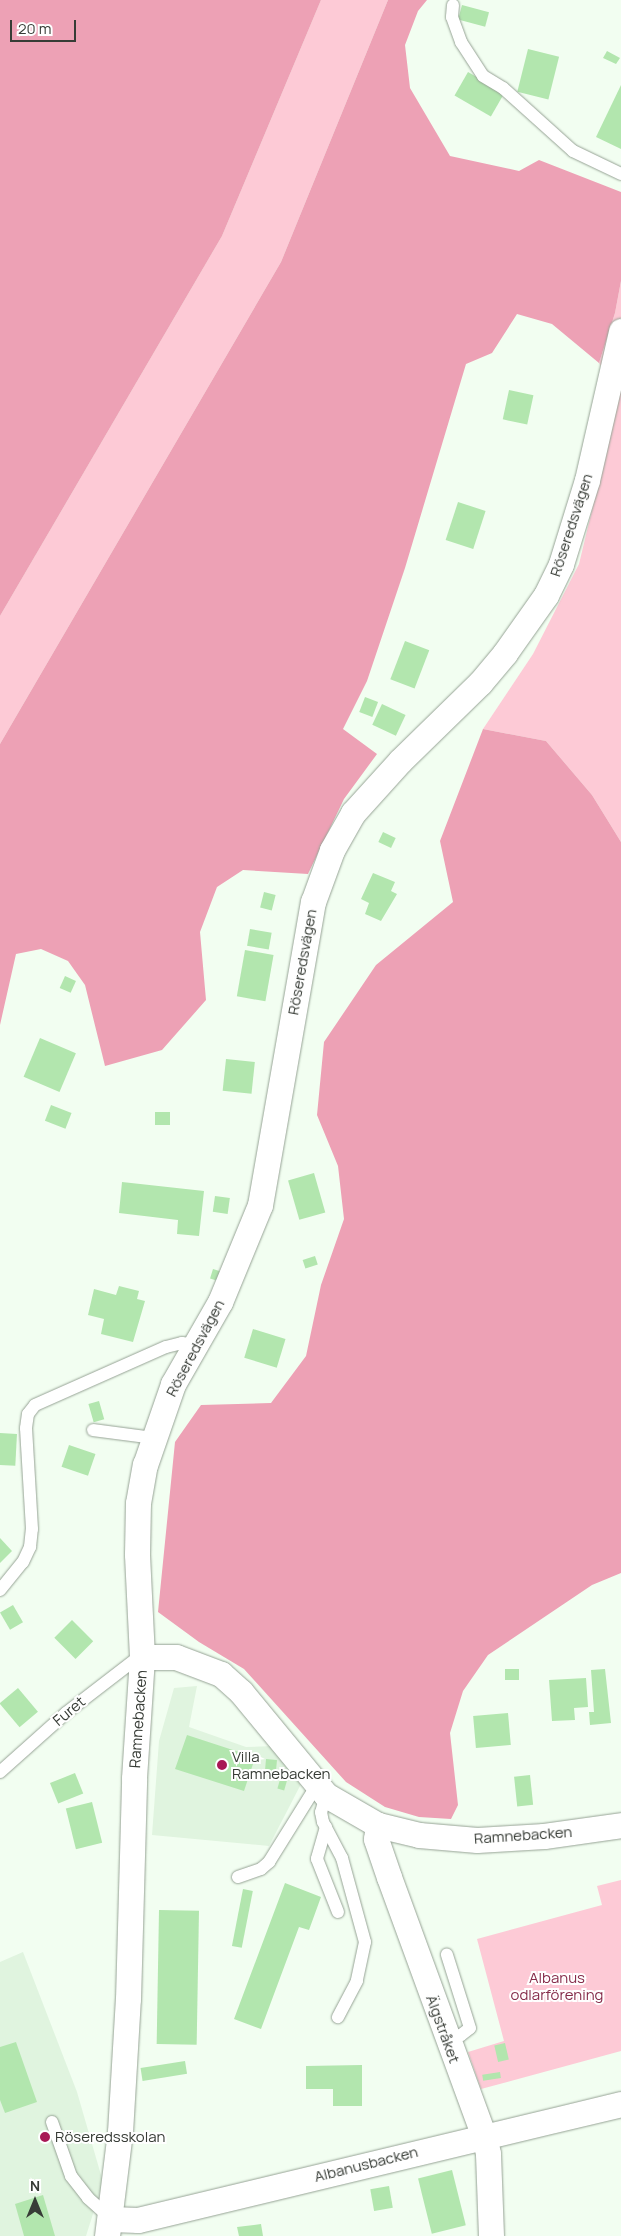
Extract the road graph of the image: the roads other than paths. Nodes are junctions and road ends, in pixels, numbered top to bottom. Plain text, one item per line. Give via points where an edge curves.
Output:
1 (453, 5) dead end
2 (621, 174) edge
3 (621, 331) edge
4 (196, 1346) junction
5 (93, 1430) dead end
6 (154, 1438) junction
7 (0, 1590) edge
8 (142, 1657) junction
9 (0, 1772) edge
10 (322, 1790) junction
11 (378, 1825) junction
12 (621, 1826) edge
13 (326, 1827) junction
14 (238, 1877) dead end
15 (338, 1912) dead end
16 (447, 1955) dead end
17 (338, 2017) dead end
18 (446, 2038) junction
19 (621, 2104) edge
20 (52, 2122) dead end
21 (484, 2136) junction
22 (109, 2227) edge
23 (491, 2236) edge

1 - 2 lane via 452,17 461,42 483,76 503,88 573,151
3 - 4 street, Röseredsvägen via 587,480 561,564 546,595 480,682 353,813 332,850 313,902 260,1205 220,1302
4 - 6 street, Röseredsvägen via 173,1384
4 - 7 lane via 182,1343 166,1347 35,1405 28,1414 26,1428 32,1529 30,1547 23,1562
5 - 6 lane
6 - 8 street, Röseredsvägen via 138,1504
8 - 9 lane, Furet via 136,1658 66,1713
8 - 10 street, Ramnebacken via 176,1657 220,1674 241,1692
8 - 22 street, Ramnebacken via 134,1778 128,1999
10 - 11 street, Ramnebacken
10 - 13 lane via 321,1812
10 - 14 lane via 269,1862 261,1869
11 - 12 street, Ramnebacken via 419,1835 477,1840 544,1836
11 - 18 street, Älgstråket via 376,1839
13 - 15 lane via 317,1859
13 - 17 lane via 342,1858 363,1925 365,1942 357,1981
16 - 18 lane via 470,2028 462,2035
18 - 21 street, Älgstråket
19 - 21 street, Albanusbacken
20 - 22 lane via 71,2176
21 - 22 street, Albanusbacken
21 - 23 street, Älgstråket via 488,2154

